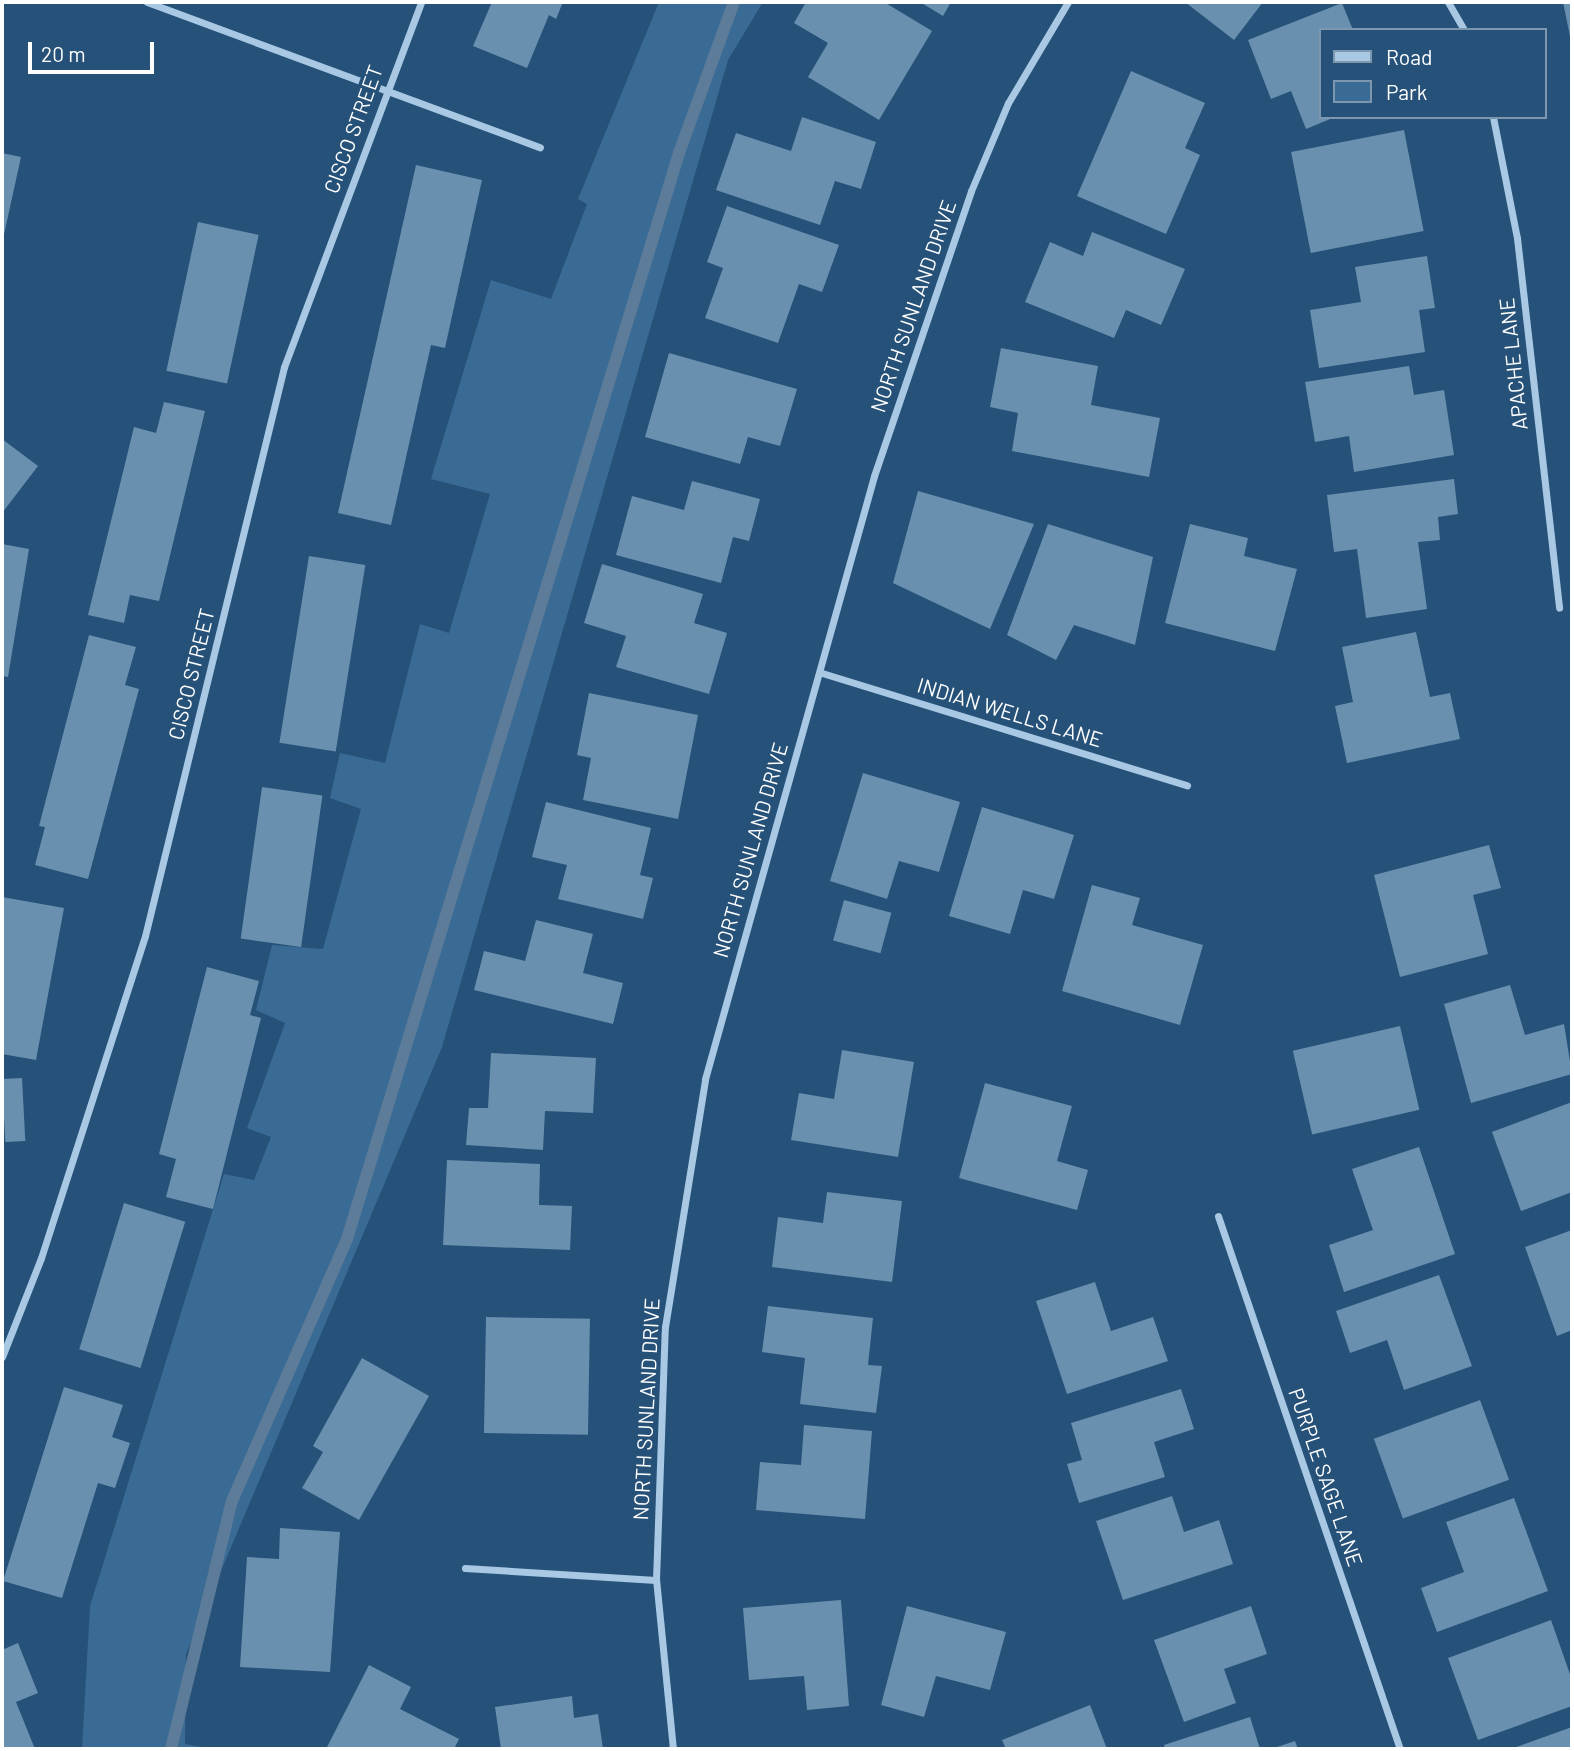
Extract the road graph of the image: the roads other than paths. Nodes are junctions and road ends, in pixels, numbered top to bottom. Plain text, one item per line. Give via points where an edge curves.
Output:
1 (147, 2) edge
2 (421, 2) edge
3 (1068, 2) edge
4 (1448, 2) edge
5 (1463, 28) edge
6 (387, 86) junction
7 (1493, 119) edge
8 (540, 147) dead end
9 (1559, 608) dead end
10 (822, 673) junction
11 (1187, 785) dead end
12 (1218, 1216) dead end
13 (2, 1357) edge
14 (465, 1567) dead end
15 (656, 1580) junction
16 (673, 1749) edge
17 (1400, 1749) edge

1 - 6 street
2 - 6 street, CISCO STREET
3 - 10 street, NORTH SUNLAND DRIVE via 1008,103 971,191 874,476
4 - 5 street
6 - 8 street
6 - 13 street, CISCO STREET via 284,367 145,936 41,1258
7 - 9 street, APACHE LANE via 1517,238
10 - 11 street, INDIAN WELLS LANE
10 - 15 street, NORTH SUNLAND DRIVE via 761,862 681,1195 665,1327
12 - 17 street, PURPLE SAGE LANE
14 - 15 street
15 - 16 street, NORTH SUNLAND DRIVE

